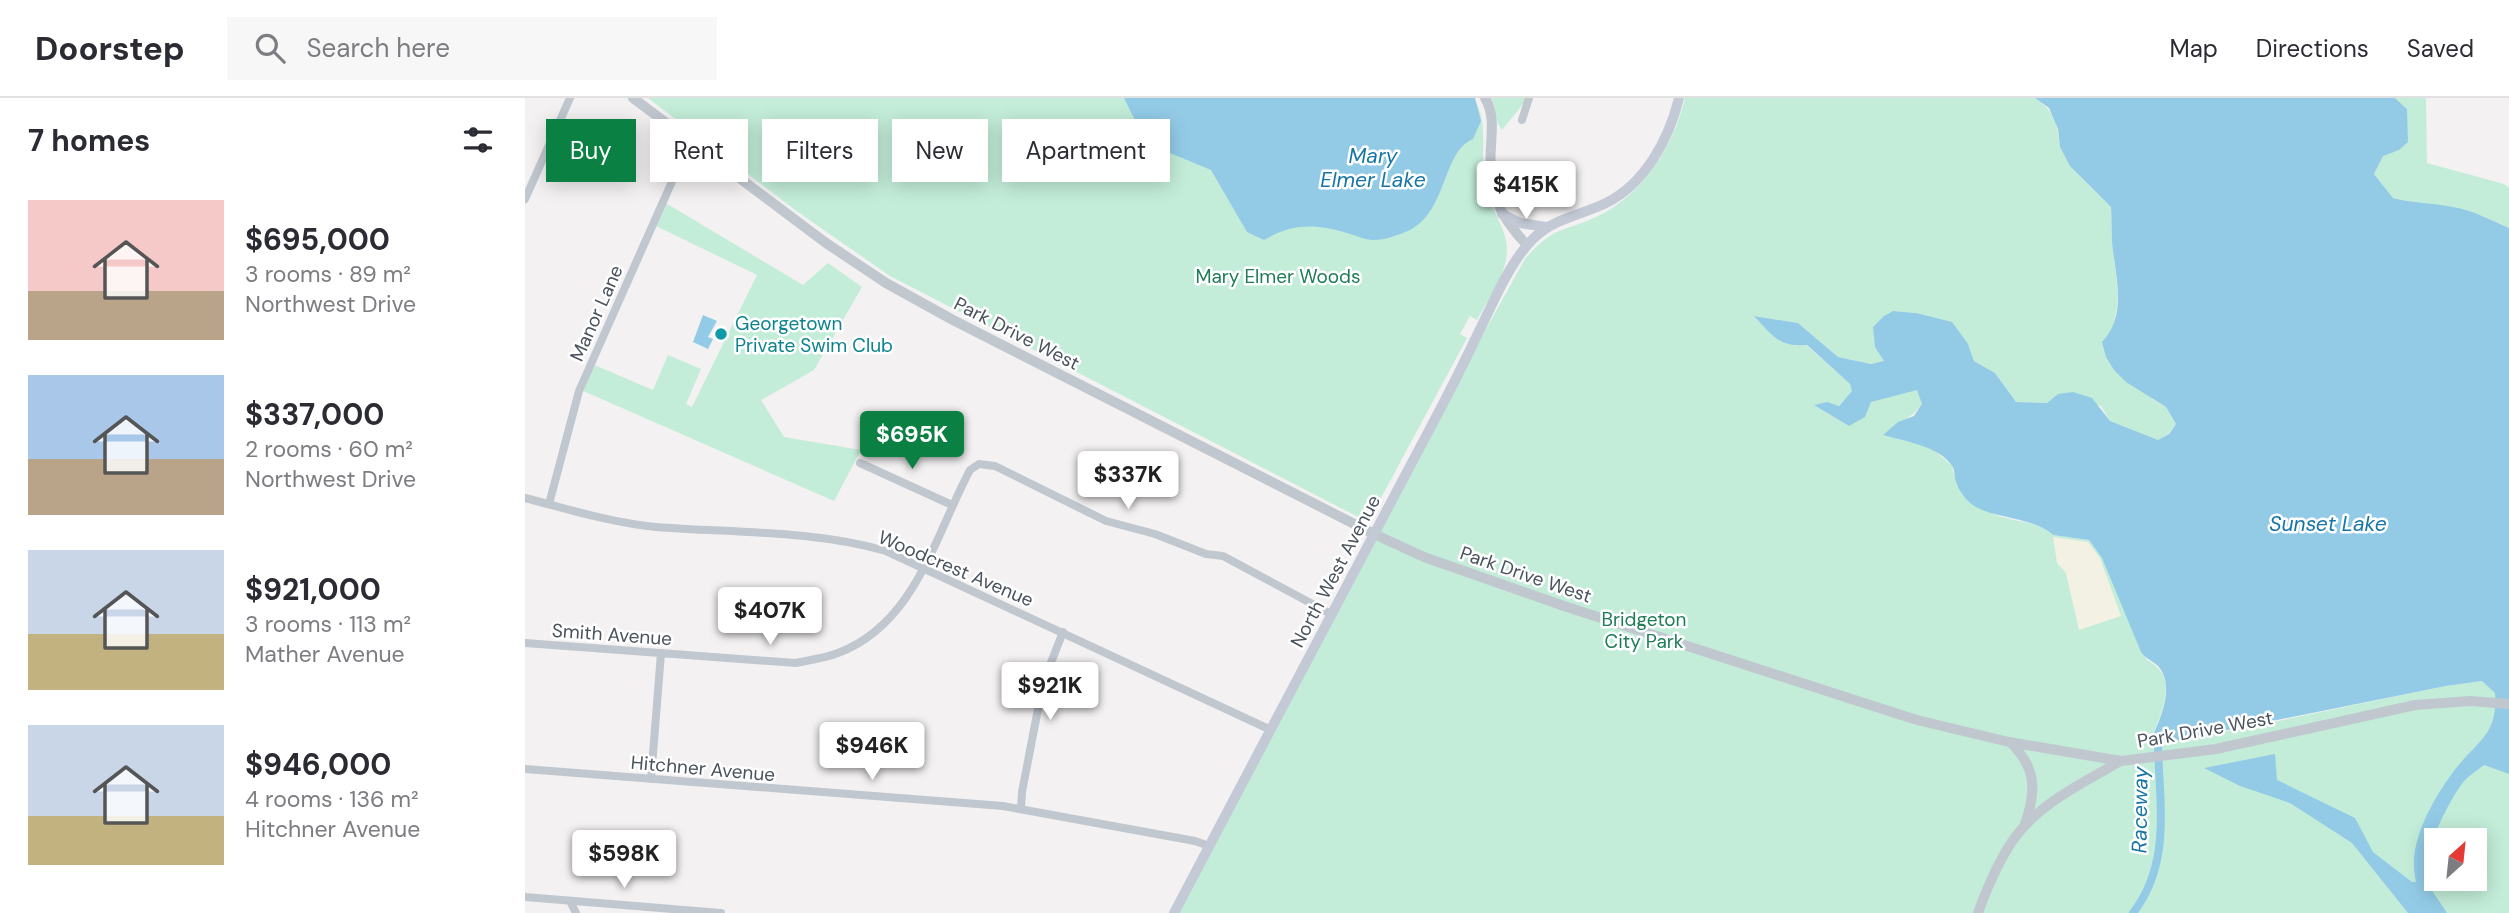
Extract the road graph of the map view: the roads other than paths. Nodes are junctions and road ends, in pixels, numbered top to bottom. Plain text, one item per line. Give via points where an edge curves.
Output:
1 (569, 98) edge
2 (633, 98) edge
3 (1485, 98) edge
4 (1529, 98) edge
5 (1679, 98) edge
6 (661, 119) edge
7 (1522, 120) dead end
8 (672, 182) edge
9 (744, 182) edge
10 (525, 199) edge
11 (1502, 214) junction
12 (1546, 227) junction
13 (1527, 245) junction
14 (860, 463) dead end
15 (525, 498) edge
16 (549, 504) junction
17 (952, 505) junction
18 (1374, 534) junction
19 (924, 567) junction
20 (1331, 614) junction
21 (1063, 632) junction
22 (525, 643) edge
23 (661, 653) junction
24 (2509, 704) edge
25 (1271, 730) junction
26 (2009, 741) junction
27 (2121, 761) junction
28 (525, 769) edge
29 (652, 779) junction
30 (1021, 808) junction
31 (2024, 827) junction
32 (1209, 846) junction
33 (525, 897) edge
34 (570, 901) junction
35 (576, 913) edge
36 (721, 913) edge
37 (1174, 913) edge
38 (1978, 913) edge

1 - 10 street
2 - 6 street, Park Drive West
3 - 11 street via 1492,115 1491,181
4 - 7 street
5 - 12 main road via 1659,148 1632,185 1607,202
8 - 16 street, Manor Lane via 579,391
9 - 18 street, Park Drive West via 886,284
11 - 12 main road via 1520,223
11 - 13 street
12 - 13 main road, North West Avenue
13 - 18 main road, North West Avenue
14 - 17 street
15 - 16 street, Woodcrest Avenue
16 - 19 street, Woodcrest Avenue via 655,527 856,543
17 - 19 street, Smith Avenue
17 - 20 street, Smith Avenue via 970,470 984,464 995,466 1106,521 1230,560
18 - 20 main road, North West Avenue
18 - 26 street, Park Drive West via 1445,565 1564,606 1917,720
19 - 21 street, Woodcrest Avenue
19 - 23 street, Smith Avenue via 889,620 838,653 796,663
20 - 25 main road, North West Avenue
21 - 25 street, Woodcrest Avenue
21 - 30 street via 1041,692
22 - 23 street, Smith Avenue
23 - 29 street
24 - 27 street, Park Drive West via 2415,705 2215,748
25 - 32 main road, North West Avenue
26 - 27 street, Park Drive West
26 - 31 street via 2027,763 2033,785
27 - 31 street via 2051,803
28 - 29 street, Hitchner Avenue
29 - 30 street, Hitchner Avenue
30 - 32 street, Hitchner Avenue
31 - 38 street via 2007,849
32 - 37 main road, North West Avenue
33 - 34 street
34 - 35 street
34 - 36 street

